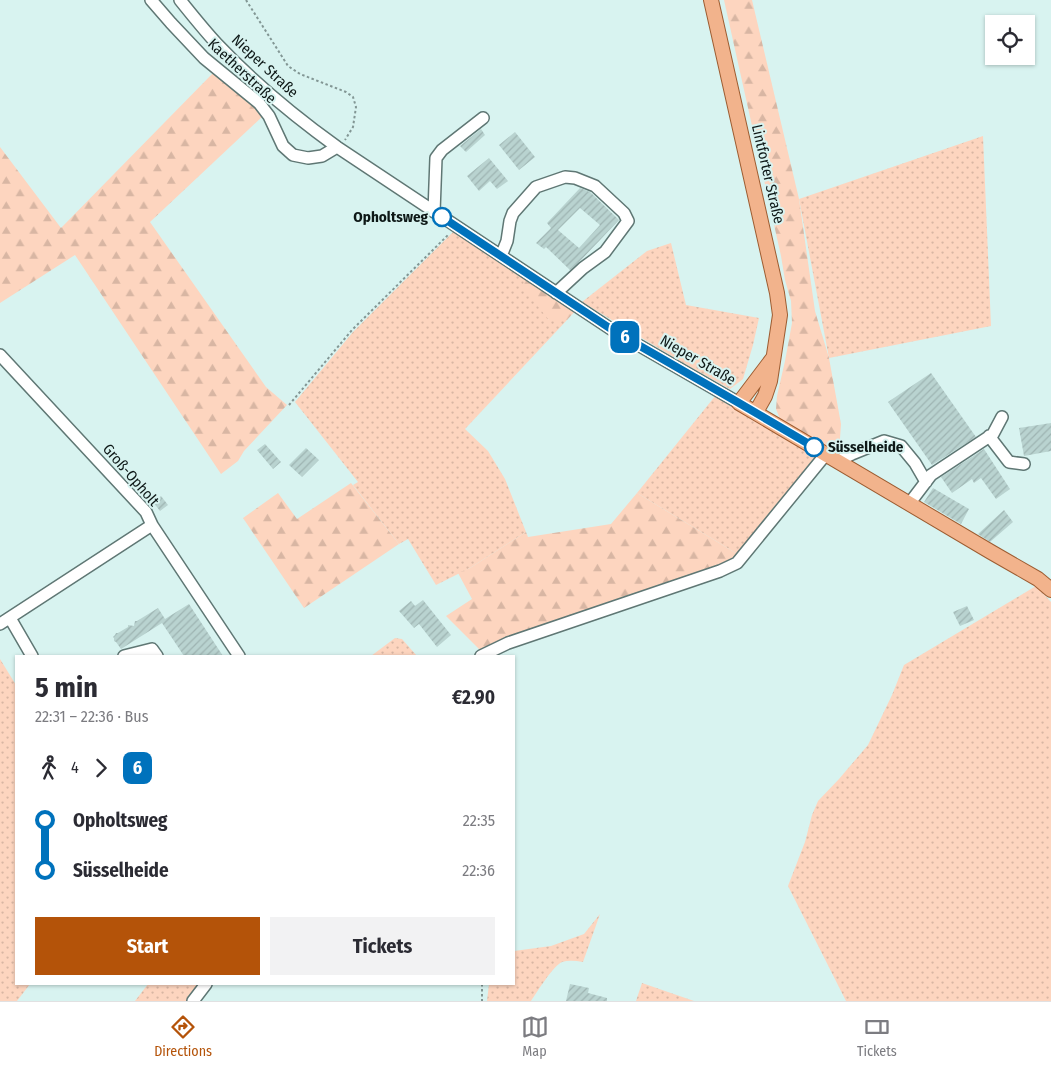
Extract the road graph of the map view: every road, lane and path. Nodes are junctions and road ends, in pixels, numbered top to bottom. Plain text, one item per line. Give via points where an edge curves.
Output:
1 (151, 0) edge
2 (180, 0) edge
3 (246, 0) edge
4 (711, 0) edge
5 (483, 118) dead end
6 (337, 147) junction
7 (434, 212) junction
8 (456, 227) junction
9 (501, 256) junction
10 (556, 293) junction
11 (0, 355) edge
12 (774, 357) junction
13 (739, 403) junction
14 (289, 405) dead end
15 (756, 412) junction
16 (1002, 418) dead end
17 (989, 436) junction
18 (832, 458) junction
19 (1024, 464) dead end
20 (926, 482) junction
21 (910, 504) junction
22 (152, 525) junction
23 (1051, 590) edge
24 (5, 621) edge
25 (31, 655) edge
26 (128, 655) edge
27 (155, 655) edge
28 (238, 655) edge
29 (483, 655) edge
30 (205, 985) edge
31 (482, 985) edge
32 (193, 1001) edge
33 (482, 1001) edge

1 - 6 street, Kaetherstraße via 204,58 259,104 269,116 283,146 293,155 322,156
2 - 6 street, Nieper Straße via 243,71
3 - 6 path, Nieper Straße via 288,66 353,97 356,107 353,127
4 - 12 main road, Lintforter Straße via 777,293 780,315
5 - 7 street via 436,158
6 - 7 street, Nieper Straße
7 - 8 street, Nieper Straße
8 - 9 street, Nieper Straße
8 - 14 path via 352,330
9 - 10 street, Nieper Straße
9 - 10 street via 508,242 513,213 536,187 565,177 596,186 624,213 628,222 605,252
10 - 13 street, Nieper Straße via 614,331
11 - 22 street, Groß-Opholt via 146,512
12 - 13 main road, Lintforter Straße
12 - 15 main road, Lintforter Straße via 770,381
13 - 15 main road, Nieper Straße
15 - 18 main road, Nieper Straße
16 - 17 street
17 - 19 street via 1009,462
17 - 20 street via 931,475
18 - 20 street via 884,441 901,446
18 - 21 main road, Nieper Straße
18 - 29 street via 737,563 508,643
20 - 21 street
21 - 23 main road, Nieper Straße via 1038,579
22 - 24 street, Groß-Opholt
22 - 28 street
24 - 25 street, Groß-Opholt
26 - 27 street via 152,649
30 - 32 street
31 - 33 path

